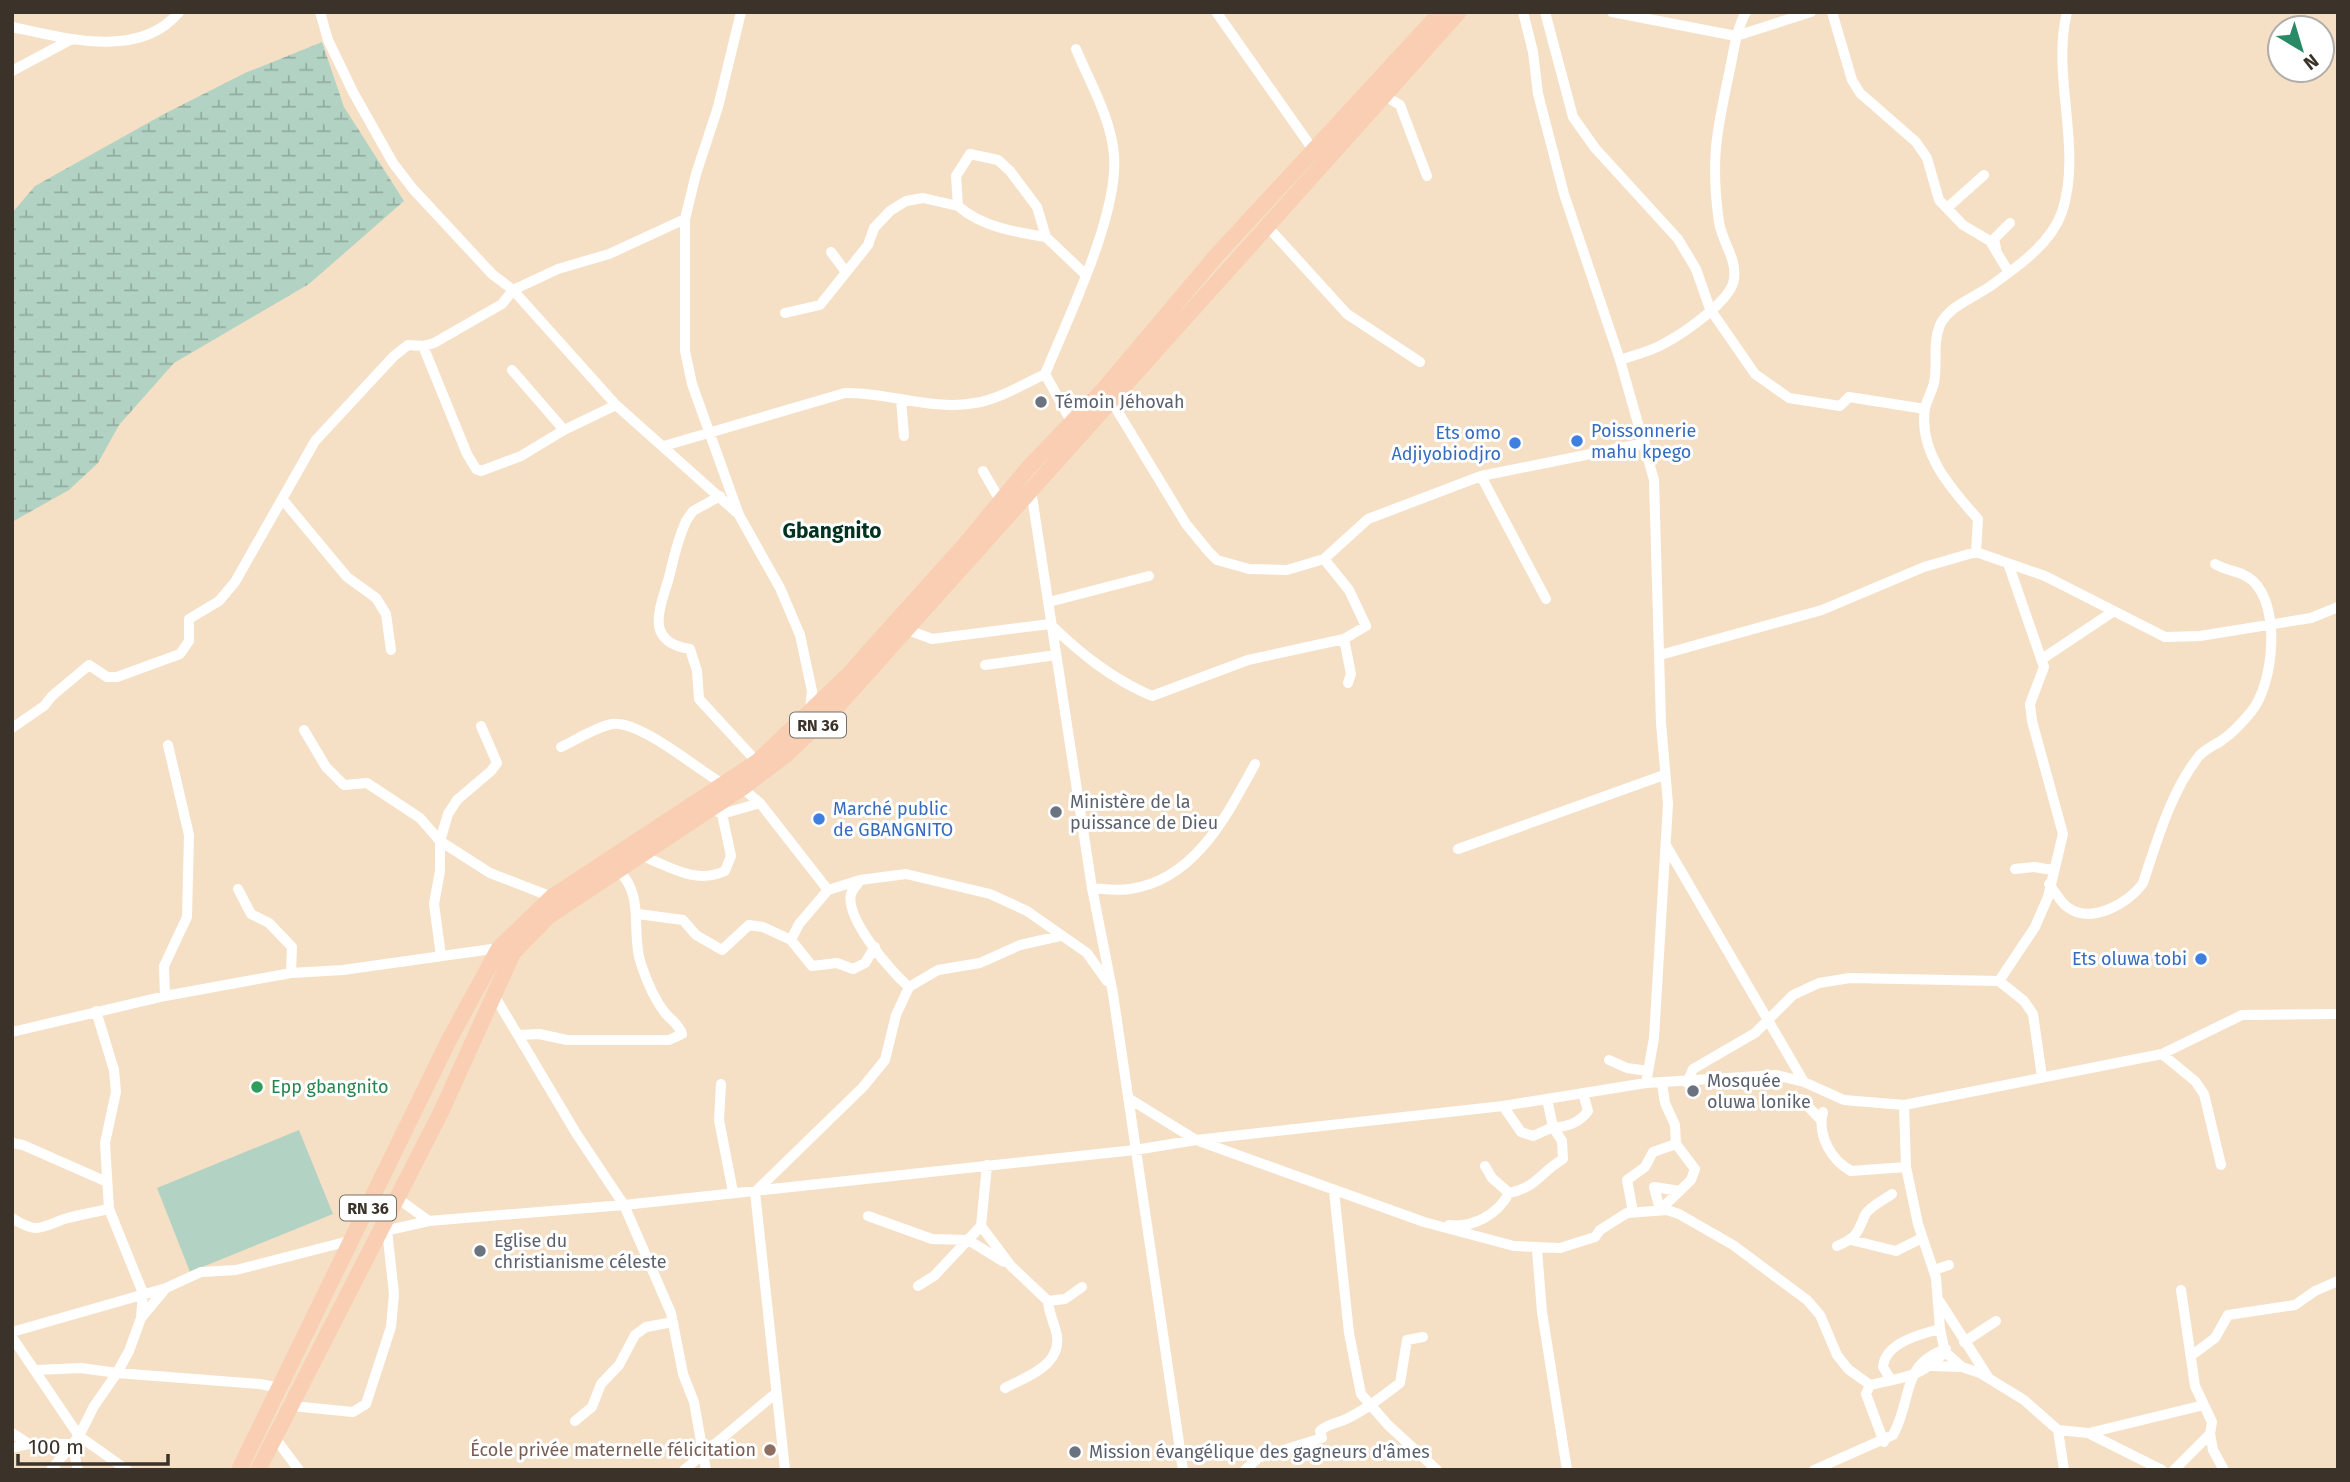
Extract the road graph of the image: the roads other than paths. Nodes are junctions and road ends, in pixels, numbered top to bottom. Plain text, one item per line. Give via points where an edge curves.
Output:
1 (179, 12) edge
2 (320, 12) edge
3 (741, 12) edge
4 (1441, 12) edge
5 (1459, 12) edge
6 (1523, 12) edge
7 (1545, 12) edge
8 (1612, 12) edge
9 (1746, 12) edge
10 (1811, 12) edge
11 (1832, 12) edge
12 (2067, 12) edge
13 (1217, 13) edge
14 (12, 27) edge
15 (1736, 36) junction
16 (70, 40) junction
17 (1076, 49) dead end
18 (12, 71) edge
19 (1385, 96) junction
20 (1314, 151) junction
21 (1984, 174) dead end
22 (1427, 176) dead end
23 (958, 206) junction
24 (1947, 208) junction
25 (685, 219) junction
26 (2010, 223) dead end
27 (1267, 226) junction
28 (1046, 237) junction
29 (1996, 250) junction
30 (831, 252) dead end
31 (2008, 271) junction
32 (846, 272) junction
33 (1086, 275) junction
34 (513, 290) junction
35 (1710, 309) junction
36 (785, 313) dead end
37 (423, 346) junction
38 (1620, 360) junction
39 (1420, 362) dead end
40 (512, 370) dead end
41 (1045, 374) junction
42 (901, 399) junction
43 (1112, 402) junction
44 (616, 405) junction
45 (1925, 409) junction
46 (1071, 421) junction
47 (564, 430) junction
48 (710, 431) junction
49 (904, 436) dead end
50 (1645, 443) junction
51 (664, 446) junction
52 (983, 471) dead end
53 (1481, 476) junction
54 (1031, 490) junction
55 (720, 496) junction
56 (283, 500) junction
57 (1009, 505) junction
58 (739, 515) junction
59 (1033, 515) junction
60 (1976, 552) junction
61 (1324, 559) junction
62 (2215, 564) dead end
63 (2009, 566) junction
64 (1149, 576) dead end
65 (1546, 599) dead end
66 (1049, 602) junction
67 (2338, 607) edge
68 (2114, 611) junction
69 (1050, 624) junction
70 (2271, 624) junction
71 (908, 630) junction
72 (1344, 639) junction
73 (391, 650) dead end
74 (1056, 655) junction
75 (1660, 655) junction
76 (2042, 659) junction
77 (985, 665) dead end
78 (1348, 683) dead end
79 (810, 712) junction
80 (481, 726) dead end
81 (12, 728) edge
82 (304, 730) dead end
83 (168, 746) dead end
84 (561, 747) dead end
85 (757, 762) junction
86 (1255, 764) dead end
87 (1664, 775) junction
88 (737, 785) junction
89 (760, 803) junction
90 (717, 811) junction
91 (440, 841) junction
92 (1666, 846) junction
93 (1458, 849) dead end
94 (640, 855) junction
95 (2015, 869) dead end
96 (618, 870) junction
97 (2053, 870) junction
98 (860, 880) junction
99 (2049, 884) junction
100 (1092, 888) junction
101 (238, 889) dead end
102 (828, 890) junction
103 (552, 897) junction
104 (638, 914) junction
105 (1060, 936) junction
106 (791, 940) junction
107 (875, 947) junction
108 (499, 948) junction
109 (441, 956) junction
110 (292, 974) junction
111 (1999, 981) junction
112 (909, 987) junction
113 (1113, 994) junction
114 (494, 995) junction
115 (166, 996) junction
116 (96, 1011) junction
117 (2338, 1014) edge
118 (1768, 1019) junction
119 (12, 1032) edge
120 (518, 1035) junction
121 (2162, 1054) junction
122 (1609, 1060) dead end
123 (1648, 1071) junction
124 (2042, 1077) junction
125 (1804, 1082) junction
126 (1646, 1083) junction
127 (1687, 1083) junction
128 (721, 1084) dead end
129 (1662, 1084) junction
130 (1583, 1093) junction
131 (1128, 1098) junction
132 (1547, 1099) junction
133 (1801, 1099) dead end
134 (1905, 1105) junction
135 (1503, 1106) junction
136 (1552, 1127) junction
137 (1196, 1140) junction
138 (12, 1143) edge
139 (1676, 1144) junction
140 (1135, 1150) junction
141 (987, 1165) junction
142 (2221, 1165) dead end
143 (1485, 1166) dead end
144 (1906, 1167) junction
145 (107, 1182) junction
146 (1334, 1191) junction
147 (1680, 1191) junction
148 (733, 1192) junction
149 (755, 1192) junction
150 (1509, 1193) junction
151 (1892, 1194) dead end
152 (397, 1198) junction
153 (624, 1205) junction
154 (109, 1209) junction
155 (1660, 1210) junction
156 (1633, 1212) junction
157 (868, 1216) dead end
158 (12, 1218) edge
159 (429, 1221) junction
160 (1424, 1222) junction
161 (1469, 1225) junction
162 (981, 1226) junction
163 (384, 1231) junction
164 (1922, 1238) junction
165 (353, 1240) junction
166 (968, 1240) junction
167 (1851, 1240) junction
168 (1492, 1241) junction
169 (1837, 1247) dead end
170 (1537, 1250) junction
171 (1950, 1265) dead end
172 (1011, 1266) junction
173 (1934, 1270) junction
174 (2338, 1281) edge
175 (918, 1286) dead end
176 (1082, 1287) dead end
177 (166, 1288) junction
178 (2181, 1290) dead end
179 (143, 1293) junction
180 (1048, 1301) junction
181 (1939, 1301) junction
182 (141, 1318) junction
183 (1996, 1321) dead end
184 (673, 1322) junction
185 (1940, 1329) junction
186 (12, 1335) edge
187 (1423, 1337) dead end
188 (1964, 1342) junction
189 (1946, 1351) junction
190 (2192, 1354) junction
191 (1932, 1366) junction
192 (1962, 1367) junction
193 (37, 1370) junction
194 (117, 1373) junction
195 (1911, 1377) junction
196 (1989, 1377) junction
197 (1891, 1380) junction
198 (1870, 1385) junction
199 (280, 1388) junction
200 (1005, 1388) dead end
201 (776, 1393) junction
202 (1370, 1405) junction
203 (2204, 1405) junction
204 (292, 1406) junction
205 (575, 1421) dead end
206 (2058, 1430) junction
207 (12, 1433) edge
208 (2088, 1433) junction
209 (2210, 1434) junction
210 (275, 1438) junction
211 (76, 1440) junction
212 (1884, 1442) junction
213 (29, 1444) junction
214 (12, 1448) edge
215 (704, 1455) junction
216 (51, 1470) edge
217 (78, 1470) edge
218 (127, 1470) edge
219 (239, 1470) edge
220 (258, 1470) edge
221 (299, 1470) edge
222 (684, 1470) edge
223 (706, 1470) edge
224 (785, 1470) edge
225 (1183, 1470) edge
226 (1245, 1470) edge
227 (1437, 1470) edge
228 (1567, 1470) edge
229 (1814, 1470) edge
230 (2064, 1470) edge
231 (2162, 1470) edge
232 (2174, 1470) edge
233 (2224, 1470) edge

1 - 16 street via 162,29 129,41
2 - 34 street via 332,51 393,163 460,240
3 - 25 street
4 - 20 main road, RN 36
5 - 19 main road, RN 36
6 - 38 street via 1561,182
7 - 35 street via 1573,117 1595,148 1678,239 1696,269
8 - 15 street
9 - 15 street
10 - 15 street
11 - 24 street via 1856,87 1916,142 1927,158 1939,200
12 - 31 street via 2063,72 2070,183 2061,215 2049,235
13 - 20 street
14 - 16 street
15 - 35 street via 1714,144 1713,178 1734,280 1723,300
16 - 18 street
17 - 33 street via 1105,117 1114,155 1113,190
19 - 22 street via 1400,105
19 - 27 main road, RN 36
20 - 46 main road, RN 36
21 - 24 street
23 - 28 street via 996,227
23 - 28 street via 955,183 961,164 970,154 987,156 998,160 1028,192
23 - 32 street via 923,198 906,201 874,228 868,245
24 - 29 street
25 - 34 street
25 - 48 street via 685,351
26 - 29 street via 1994,239
27 - 39 street via 1347,314
27 - 43 main road, RN 36
28 - 33 street
29 - 31 street
30 - 32 street
31 - 45 street via 1944,318
32 - 36 street via 820,305
33 - 41 street
34 - 37 street via 502,304
34 - 44 street
35 - 38 street via 1665,344
35 - 45 street via 1755,374 1789,398 1840,406 1849,397
37 - 47 street via 476,469 502,464
37 - 56 street via 408,345 394,356 338,413 315,441
38 - 50 street
40 - 47 street
41 - 42 street via 975,403
41 - 46 street
42 - 48 street via 845,393
42 - 49 street
43 - 54 main road, RN 36
43 - 61 street via 1186,524 1217,560 1249,569 1287,570
44 - 47 street
44 - 51 street
45 - 60 street via 1925,436 1934,461 1978,519
46 - 57 main road, RN 36
48 - 51 street
48 - 58 street
50 - 53 street
50 - 75 street via 1654,480
51 - 55 street
52 - 57 street
53 - 61 street via 1368,519
53 - 65 street
54 - 57 main road, RN 36
54 - 59 street
55 - 58 street
55 - 85 street via 693,511 686,521 659,602 658,623 677,647 691,649 699,699
56 - 73 street via 347,577 376,598 386,614
56 - 81 street via 235,582 219,601 189,620 189,641 180,654 117,677 107,677 89,665
57 - 59 street
57 - 71 main road, RN 36
57 - 79 main road, RN 36
58 - 79 street via 800,635 812,691
59 - 66 street
60 - 63 street
60 - 75 street via 1822,610
61 - 72 street via 1364,617 1364,629
62 - 70 street via 2241,572 2255,583
63 - 68 street via 2045,576
63 - 76 street
64 - 66 street
66 - 69 street
67 - 70 street via 2311,618
68 - 70 street via 2165,636 2200,636
68 - 76 street
69 - 71 street via 932,639
69 - 72 street via 1087,659 1129,687 1152,696 1248,660
69 - 74 street
70 - 99 street via 2268,669 2254,709 2193,766 2135,894 2111,909 2089,914 2068,908
71 - 88 main road, RN 36 via 787,754
72 - 78 street via 1351,674
74 - 77 street
74 - 100 street
75 - 87 street
76 - 97 street via 2044,667 2030,705 2063,834
79 - 85 main road, RN 36
80 - 91 street via 497,762 457,800
82 - 91 street via 336,780 344,785 367,783 421,818
83 - 115 street via 189,835 187,917 164,966
84 - 88 street via 611,724 625,725 685,757 723,784
85 - 88 main road, RN 36
86 - 100 street via 1215,833 1174,873 1129,889
87 - 92 street
87 - 93 street
88 - 89 street
88 - 90 main road, RN 36
88 - 103 main road, RN 36
89 - 90 street
89 - 102 street
90 - 94 main road, RN 36
90 - 94 street via 731,856 725,871 712,877 696,876
91 - 103 street via 490,873
91 - 109 street via 434,904
92 - 118 street
92 - 123 street
94 - 96 main road, RN 36
95 - 97 street
96 - 104 street
96 - 114 main road, RN 36 via 549,916 526,938 513,953
97 - 99 street
98 - 102 street
98 - 105 street via 906,874 990,894 1027,911
98 - 107 street via 851,894 852,909
99 - 111 street via 2035,927
100 - 113 street
101 - 110 street via 251,914 269,923 292,947
102 - 106 street
103 - 108 main road, RN 36
104 - 106 street via 683,920 696,935 722,950 749,925
104 - 120 street via 640,962 664,1012 680,1027 680,1037 567,1040
105 - 112 street via 1020,945 980,963 938,970
105 - 113 street via 1101,968
106 - 107 street via 812,966 837,964 853,969 865,963
107 - 112 street
108 - 109 street
108 - 165 main road, RN 36 via 449,1040
109 - 110 street
110 - 115 street
111 - 118 street via 1850,978 1819,983 1793,995
111 - 124 street via 2033,1014
112 - 149 street via 896,1015 885,1060
113 - 131 street
114 - 120 street
114 - 152 main road, RN 36
115 - 116 street
116 - 119 street
116 - 145 street via 116,1092 105,1143
117 - 121 street via 2242,1015
118 - 125 street
118 - 127 street via 1755,1033 1693,1069
120 - 153 street
121 - 124 street
121 - 142 street via 2204,1094
122 - 123 street
123 - 126 street
124 - 134 street
125 - 127 street via 1776,1075
125 - 134 street via 1844,1101
126 - 129 street
126 - 130 street
127 - 129 street
128 - 148 street via 719,1120
129 - 139 street
130 - 132 street
130 - 136 street via 1588,1111 1581,1120
131 - 137 street
131 - 140 street
132 - 135 street
132 - 136 street
133 - 144 street via 1822,1116 1830,1151 1851,1171
134 - 144 street
135 - 136 street via 1521,1132 1533,1136
135 - 137 street
136 - 150 street via 1563,1141 1563,1158 1541,1172 1528,1189
137 - 140 street
137 - 146 street
138 - 145 street
139 - 147 street via 1695,1169
139 - 156 street via 1653,1152 1645,1167 1628,1180
140 - 141 street
140 - 225 street
141 - 149 street
141 - 162 street
143 - 150 street
144 - 164 street
145 - 154 street
146 - 160 street
146 - 202 street via 1355,1377
147 - 155 street
147 - 155 street via 1654,1187
148 - 149 street
148 - 153 street
149 - 201 street
150 - 161 street via 1504,1202
151 - 167 street via 1870,1210
152 - 159 street
152 - 163 main road, RN 36
153 - 159 street
153 - 184 street
154 - 158 street via 40,1229
154 - 179 street
155 - 156 street
155 - 198 street via 1679,1214 1733,1245 1807,1300 1820,1315 1837,1355
156 - 170 street via 1595,1237
157 - 166 street via 932,1239
159 - 163 street
160 - 161 street
160 - 168 street
161 - 168 street
162 - 166 street
162 - 172 street
163 - 204 main road, RN 36
163 - 204 street via 394,1294 391,1327 366,1404 353,1412
164 - 167 street via 1896,1251
164 - 173 street
165 - 177 street via 236,1270 201,1272
165 - 199 main road, RN 36
166 - 172 street
166 - 175 street
167 - 169 street
168 - 170 street
170 - 228 street
171 - 173 street
172 - 180 street
173 - 181 street
174 - 190 street via 2295,1306 2228,1315 2215,1338
176 - 180 street via 1065,1299
177 - 179 street
177 - 182 street
178 - 190 street
179 - 182 street
179 - 186 street
180 - 200 street via 1058,1351 1050,1362
181 - 185 street
181 - 188 street
182 - 194 street
183 - 188 street
184 - 205 street via 646,1327 635,1335 601,1384 592,1407
184 - 215 street
185 - 189 street
185 - 197 street via 1889,1351 1883,1367
186 - 193 street
187 - 202 street via 1407,1340 1400,1383
188 - 196 street
189 - 191 street
189 - 192 street
189 - 195 street via 1924,1360
190 - 203 street via 2194,1387
191 - 192 street
191 - 195 street
192 - 196 street
193 - 194 street via 80,1368
193 - 211 street
194 - 199 street
194 - 211 street
195 - 197 street
195 - 212 street via 1899,1425
196 - 206 street
197 - 198 street
198 - 212 street via 1866,1394
199 - 219 main road, RN 36
201 - 215 street
201 - 224 street
202 - 226 street via 1330,1423 1320,1432 1322,1438 1258,1458
202 - 227 street
203 - 208 street
203 - 209 street via 2212,1422
204 - 210 main road, RN 36
206 - 208 street
206 - 230 street
207 - 213 street
208 - 231 street
209 - 232 street
209 - 233 street
210 - 220 main road, RN 36
210 - 221 street
211 - 213 street
211 - 216 street
211 - 217 street
211 - 218 street
212 - 229 street
213 - 214 street
215 - 222 street
215 - 223 street

